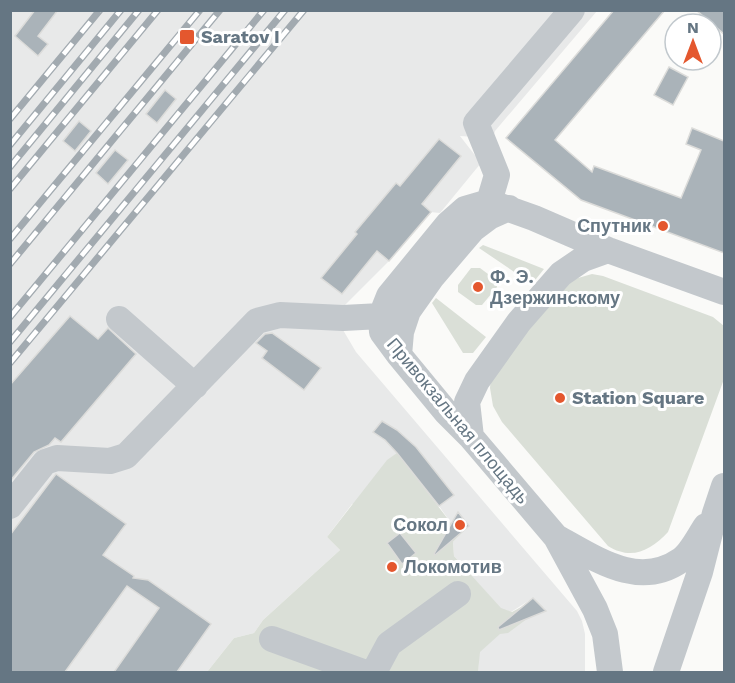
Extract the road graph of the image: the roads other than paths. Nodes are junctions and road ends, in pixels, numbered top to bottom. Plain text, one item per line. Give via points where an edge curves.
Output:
1 (572, 10) edge
2 (499, 205) junction
3 (608, 250) junction
4 (696, 282) junction
5 (724, 291) edge
6 (724, 300) edge
7 (381, 316) junction
8 (118, 320) dead end
9 (399, 355) junction
10 (195, 386) junction
11 (471, 437) junction
12 (724, 486) edge
13 (10, 506) edge
14 (715, 513) junction
15 (556, 537) junction
16 (458, 594) dead end
17 (272, 639) dead end
18 (363, 672) edge
19 (375, 672) edge
20 (610, 672) edge
21 (666, 672) edge

1 - 2 street via 476,123 497,175
2 - 3 street
2 - 7 street, Привокзальная площадь via 465,209 448,224 388,296
2 - 9 street via 473,229 408,311
3 - 4 street
3 - 11 street via 583,259 561,274 519,322 477,381 467,402
4 - 5 street
4 - 6 street
7 - 9 street, Привокзальная площадь via 382,332
7 - 10 street via 280,315 257,321
8 - 10 street
9 - 11 street, Привокзальная площадь
10 - 13 street via 126,456 110,461 57,458 45,462
11 - 15 street, Привокзальная площадь
12 - 14 street
14 - 15 street, Привокзальная площадь via 683,559 659,571 632,573
14 - 21 street via 700,572
15 - 20 street, Привокзальная площадь via 595,609 606,642
16 - 19 street via 389,644
17 - 18 street

